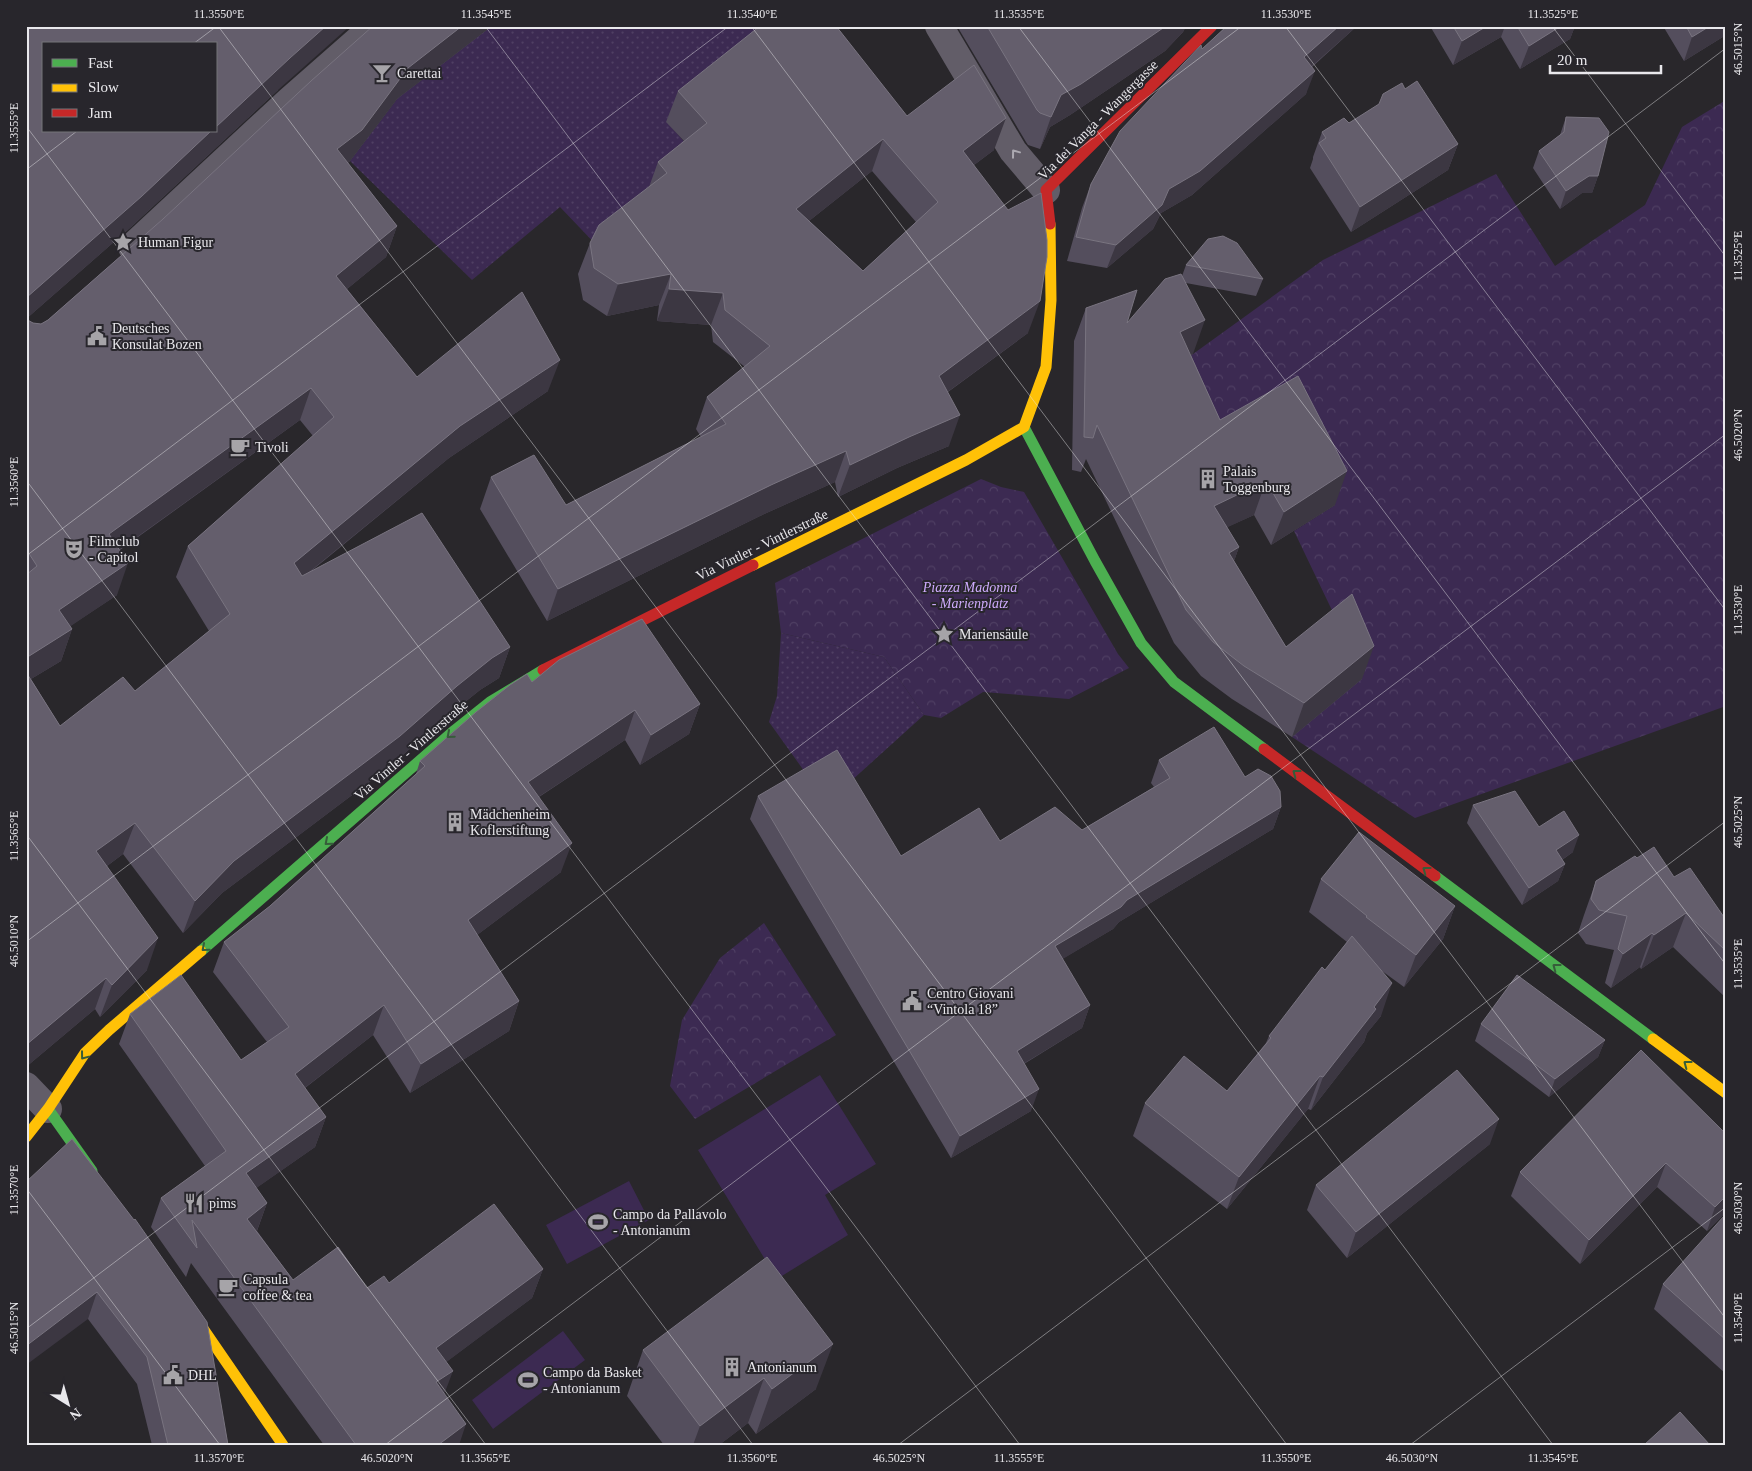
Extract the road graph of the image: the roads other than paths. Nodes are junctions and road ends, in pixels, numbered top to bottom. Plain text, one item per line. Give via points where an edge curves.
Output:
1 (939, 26) edge
2 (1212, 26) edge
3 (371, 29) edge
4 (1046, 190) junction
5 (112, 265) edge
6 (1024, 427) junction
7 (26, 1086) edge
8 (1726, 1093) edge
9 (48, 1109) junction
10 (26, 1137) edge
11 (100, 1182) edge
12 (183, 1300) edge
13 (283, 1445) edge

4 -> 1 street via 1012,150
2 - 4 street, Via dei Vanga - Wangergasse
3 - 5 street
4 - 6 street, Via dei Vanga - Wangergasse via 1051,300 1046,367
8 -> 6 street via 1174,682 1141,643
6 -> 9 street, Via Vintler - Vintlerstraße via 966,460 535,674 490,702 85,1052
7 - 9 street
9 - 10 street, Via Vintler - Vintlerstraße
9 - 11 street
12 - 13 street

